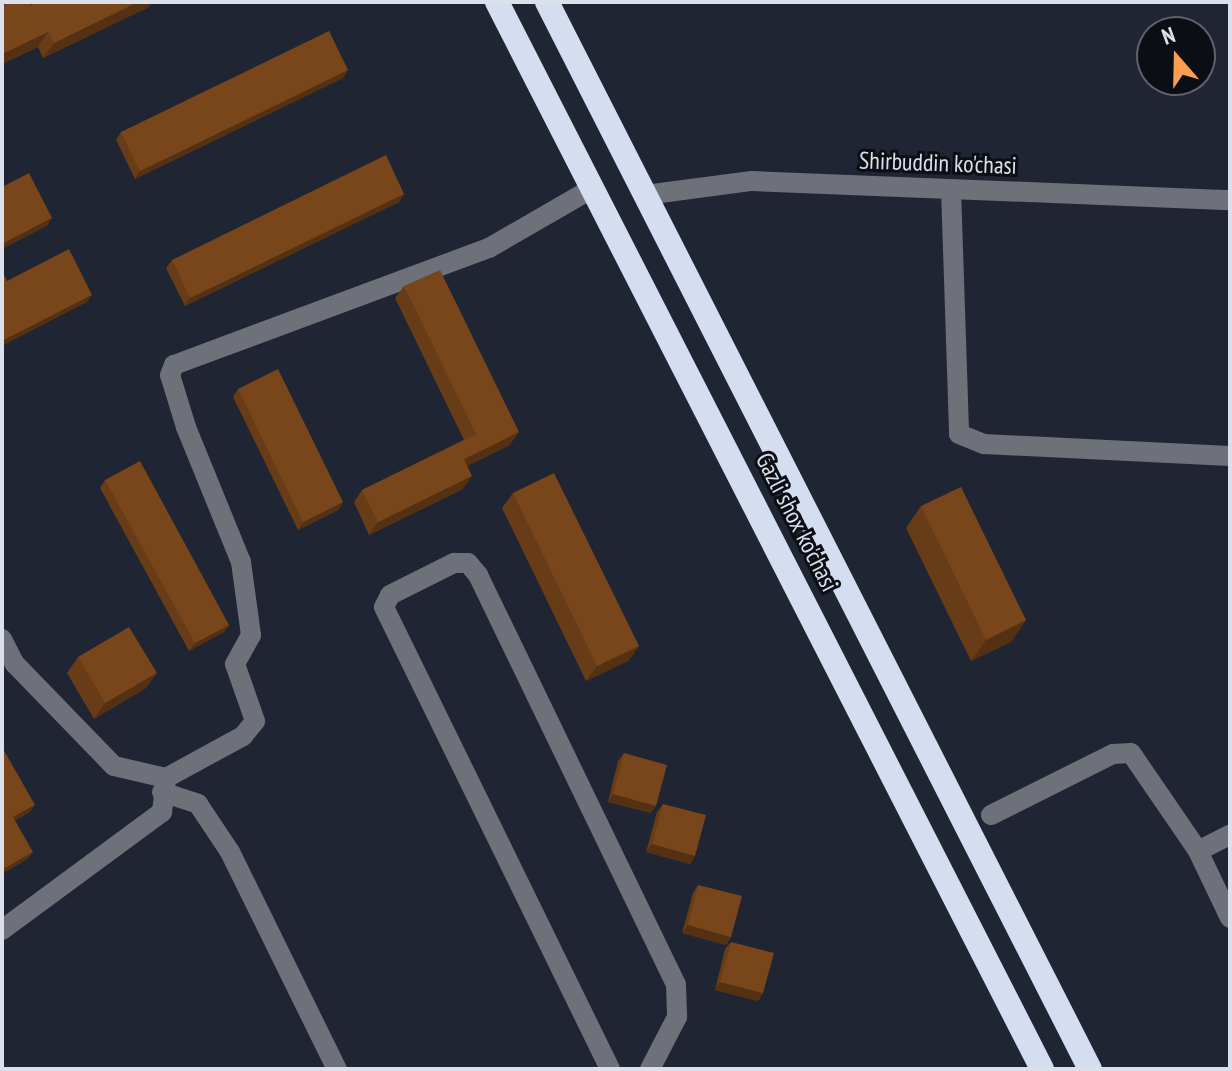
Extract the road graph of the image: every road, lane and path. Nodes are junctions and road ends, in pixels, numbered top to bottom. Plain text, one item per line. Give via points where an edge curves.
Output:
1 (497, 2) edge
2 (547, 2) edge
3 (593, 188) junction
4 (951, 189) junction
5 (645, 195) junction
6 (1230, 200) edge
7 (1230, 456) edge
8 (2, 639) edge
9 (164, 785) junction
10 (991, 815) dead end
11 (1230, 835) edge
12 (1198, 851) junction
13 (1230, 918) edge
14 (2, 930) edge
15 (337, 1069) edge
16 (610, 1069) edge
17 (650, 1069) edge
18 (1042, 1069) edge
19 (1090, 1069) edge

1 - 3 highway, Gazli shox ko'chasi
2 - 5 highway, Gazli shox ko'chasi
3 - 9 street via 489,248 174,365 170,375 186,427 241,562 251,635 235,664 255,721 243,736
3 - 18 highway, Gazli shox ko'chasi
4 - 5 street, Shirbuddin ko'chasi via 752,181
4 - 6 street, Shirbuddin ko'chasi
4 - 7 street via 959,434 984,444
5 - 19 highway, Gazli shox ko'chasi
8 - 9 street via 15,664 114,766
9 - 14 street via 162,812
9 - 15 street via 198,804 230,852
10 - 12 street via 1113,754 1131,753
11 - 12 street
12 - 13 street
16 - 17 street via 384,607 390,595 454,563 468,563 478,575 676,985 677,1017

